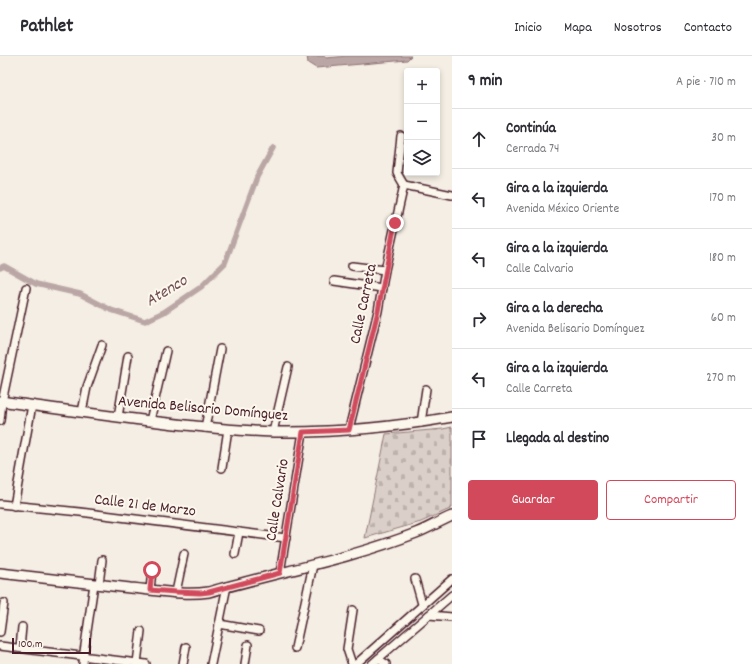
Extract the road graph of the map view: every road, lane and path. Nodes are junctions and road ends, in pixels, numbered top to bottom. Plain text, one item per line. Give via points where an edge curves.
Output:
1 (401, 136) dead end
2 (404, 185) junction
3 (452, 195) edge
4 (352, 266) dead end
5 (385, 270) junction
6 (334, 281) dead end
7 (26, 288) dead end
8 (382, 288) junction
9 (102, 346) dead end
10 (220, 349) dead end
11 (166, 351) dead end
12 (128, 356) dead end
13 (288, 367) dead end
14 (426, 389) dead end
15 (1, 402) edge
16 (32, 405) junction
17 (82, 412) junction
18 (118, 417) junction
19 (452, 417) edge
20 (0, 421) edge
21 (150, 421) junction
22 (421, 423) junction
23 (205, 428) junction
24 (228, 429) junction
25 (349, 430) junction
26 (273, 432) junction
27 (303, 432) junction
28 (222, 468) dead end
29 (0, 504) edge
30 (14, 506) junction
31 (452, 516) edge
32 (239, 532) junction
33 (286, 538) junction
34 (184, 554) dead end
35 (235, 554) dead end
36 (102, 560) dead end
37 (313, 565) junction
38 (152, 570) dead end
39 (0, 573) edge
40 (280, 573) junction
41 (415, 578) dead end
42 (452, 578) edge
43 (97, 584) junction
44 (227, 586) junction
45 (150, 590) junction
46 (176, 592) junction
47 (452, 595) edge
48 (4, 603) dead end
49 (422, 604) junction
50 (353, 610) dead end
51 (430, 615) junction
52 (452, 617) edge
53 (219, 624) junction
54 (22, 627) dead end
55 (141, 631) dead end
56 (258, 631) dead end
57 (0, 632) edge
58 (248, 645) dead end
59 (0, 646) edge
60 (186, 647) dead end
61 (20, 648) junction
62 (295, 648) dead end
63 (378, 659) junction
64 (84, 660) edge
65 (111, 662) edge
66 (138, 663) junction
67 (146, 664) edge
68 (183, 664) edge
69 (211, 664) edge
70 (244, 664) edge
71 (352, 664) edge
72 (356, 664) edge
73 (372, 664) edge
74 (386, 664) edge

1 - 2 street via 397,173
2 - 3 street
2 - 5 street, Calle Carreta
4 - 5 street
5 - 8 street, Calle Carreta
6 - 8 street
7 - 15 street
8 - 25 street, Calle Carreta
9 - 17 street via 87,387
10 - 23 street
11 - 21 street
12 - 18 street
13 - 26 street
14 - 22 street
15 - 16 main road, Avenida Belisario Domínguez
15 - 20 street
16 - 17 main road, Avenida Belisario Domínguez
16 - 30 street
17 - 18 main road, Avenida Belisario Domínguez
18 - 21 main road, Avenida Belisario Domínguez
19 - 22 main road, Avenida Belisario Domínguez
21 - 23 main road, Avenida Belisario Domínguez
22 - 25 main road, Avenida Belisario Domínguez
23 - 24 main road, Avenida Belisario Domínguez
24 - 26 main road, Avenida Belisario Domínguez
24 - 28 street
25 - 27 main road, Avenida Belisario Domínguez
26 - 27 main road, Avenida Belisario Domínguez
27 - 33 street, Calle Calvario
29 - 30 street, Calle 21 de Marzo
30 - 32 street, Calle 21 de Marzo
31 - 37 main road via 396,540
32 - 33 street, Calle 21 de Marzo
32 - 35 street
33 - 40 street, Calle Calvario
34 - 46 street
36 - 43 street
37 - 40 main road
37 - 62 street
38 - 45 street
39 - 43 main road
40 - 44 main road
41 - 49 street
42 - 49 street
43 - 45 main road
43 - 64 street
44 - 46 main road via 209,592
44 - 53 street
45 - 46 main road
47 - 51 street
48 - 57 street
49 - 72 street
50 - 71 street via 347,649
51 - 52 street
51 - 63 street
53 - 56 street
53 - 69 street
54 - 61 street
55 - 66 street
58 - 70 street
59 - 61 street
60 - 68 street
61 - 64 street
63 - 73 street
63 - 74 street
64 - 65 street
65 - 66 street
66 - 67 street

